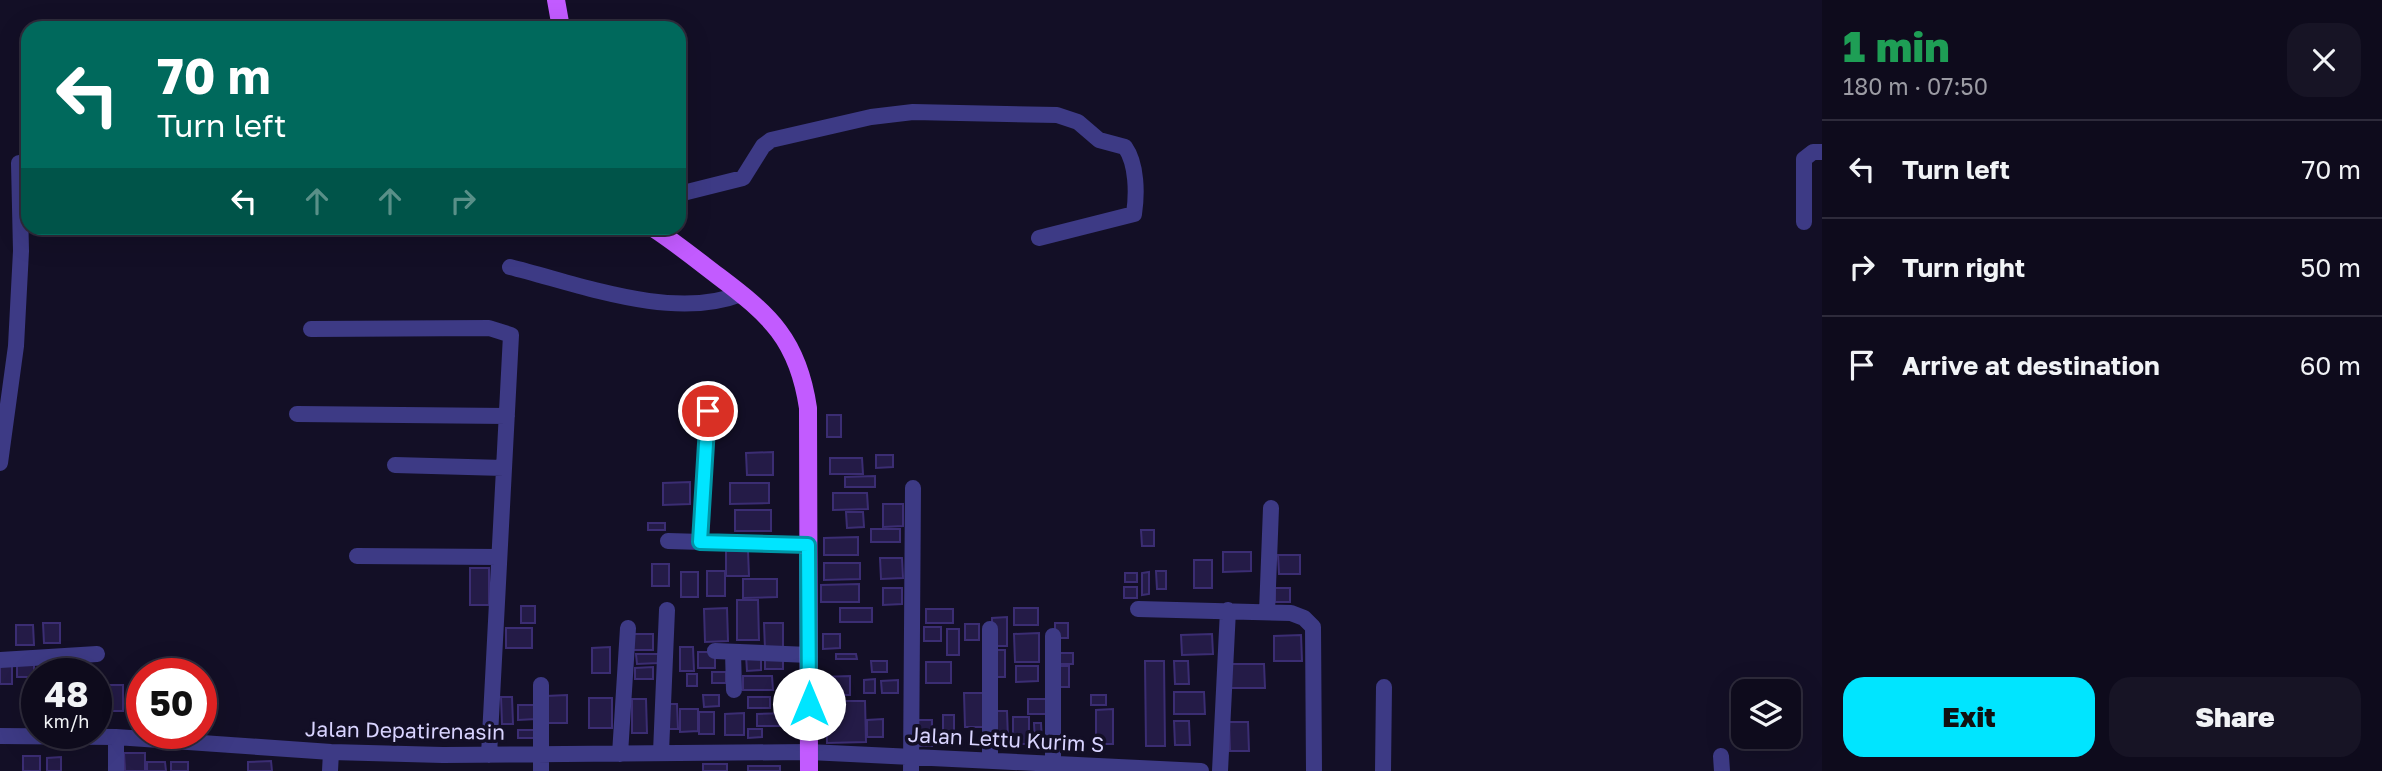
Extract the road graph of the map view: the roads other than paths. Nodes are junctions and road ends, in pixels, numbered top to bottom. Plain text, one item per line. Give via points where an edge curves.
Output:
1 (556, 0) edge
2 (560, 21) edge
3 (1822, 152) edge
4 (19, 163) dead end
5 (686, 192) edge
6 (1804, 222) dead end
7 (662, 235) edge
8 (1039, 238) dead end
9 (510, 267) dead end
10 (741, 294) junction
11 (311, 329) dead end
12 (708, 411) dead end
13 (297, 414) dead end
14 (507, 416) junction
15 (0, 463) edge
16 (395, 465) dead end
17 (504, 468) junction
18 (913, 488) dead end
19 (1271, 508) dead end
20 (668, 541) dead end
21 (700, 542) junction
22 (808, 545) junction
23 (357, 556) dead end
24 (499, 557) junction
25 (1138, 609) dead end
26 (667, 610) dead end
27 (1228, 610) junction
28 (1267, 612) junction
29 (628, 628) dead end
30 (990, 629) dead end
31 (1053, 636) dead end
32 (715, 651) dead end
33 (733, 652) junction
34 (97, 654) dead end
35 (809, 655) junction
36 (0, 660) edge
37 (541, 685) dead end
38 (1384, 687) dead end
39 (734, 690) dead end
40 (0, 736) edge
41 (116, 737) junction
42 (331, 752) junction
43 (661, 752) junction
44 (809, 752) junction
45 (620, 754) junction
46 (637, 754) junction
47 (489, 755) junction
48 (990, 759) junction
49 (442, 763) edge
50 (541, 763) edge
51 (1053, 763) junction
52 (911, 764) edge
53 (1011, 766) edge
54 (1103, 768) edge
55 (1171, 770) edge
56 (116, 771) edge
57 (331, 771) edge
58 (637, 771) edge
59 (809, 771) edge
60 (1201, 771) edge
61 (1220, 771) edge
62 (1314, 771) edge
63 (1383, 771) edge

1 - 2 main road
3 - 6 street via 1804,159
4 - 15 street via 16,346
5 - 8 street via 743,178 771,140 913,112 1058,115 1078,122 1099,140 1125,147 1132,164 1135,214
7 - 10 main road
9 - 10 street via 659,303 725,300
10 - 22 main road via 781,331 804,378
11 - 14 street via 503,330 513,340
12 - 21 street
13 - 14 street
14 - 17 street
16 - 17 street
17 - 24 street
18 - 52 street
19 - 28 street
20 - 21 street
21 - 22 street
22 - 35 main road
23 - 24 street
24 - 47 street
25 - 27 street
26 - 43 street
27 - 28 street
27 - 61 street
28 - 62 street via 1292,613 1313,627
29 - 45 street
30 - 48 street
31 - 51 street
32 - 33 street
33 - 35 street
33 - 39 street
34 - 36 street
35 - 44 main road
37 - 50 street
38 - 63 street
40 - 41 street, Jalan Depatirenasin
41 - 42 street, Jalan Depatirenasin
41 - 56 street
42 - 49 street, Jalan Depatirenasin
42 - 57 street
43 - 44 street, Jalan Depatirenasin
43 - 46 street, Jalan Depatirenasin
44 - 52 street, Jalan Lettu Kurim S
44 - 59 main road
45 - 46 street, Jalan Depatirenasin
45 - 50 street, Jalan Depatirenasin
46 - 58 street
47 - 49 street, Jalan Depatirenasin
47 - 50 street, Jalan Depatirenasin
48 - 52 street, Jalan Lettu Kurim S
48 - 53 street, Jalan Lettu Kurim S
51 - 53 street, Jalan Lettu Kurim S
51 - 54 street, Jalan Lettu Kurim S
54 - 55 street, Jalan Lettu Kurim S
55 - 60 street, Jalan Lettu Kurim S

